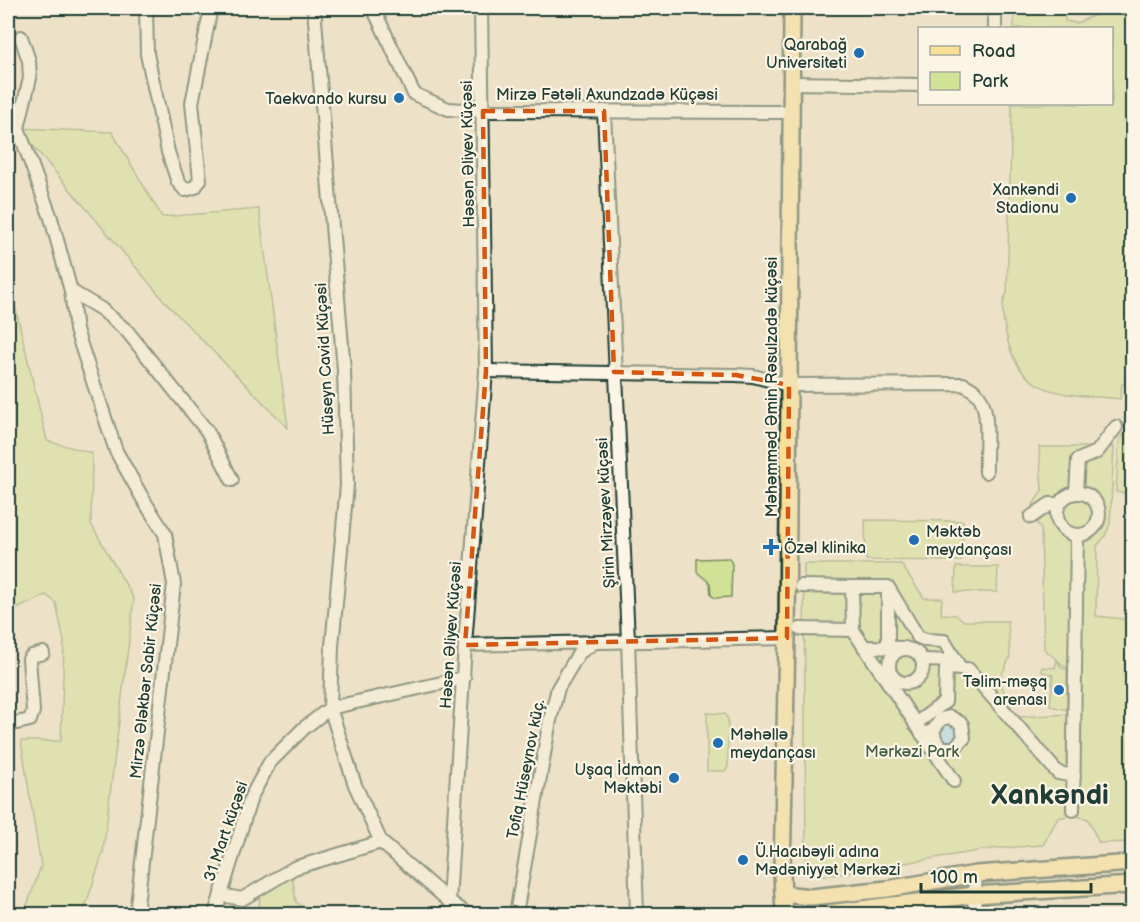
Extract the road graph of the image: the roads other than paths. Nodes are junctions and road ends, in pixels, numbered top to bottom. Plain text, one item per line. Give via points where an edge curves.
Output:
1 (146, 8) edge
2 (211, 8) edge
3 (314, 8) edge
4 (373, 8) edge
5 (481, 8) edge
6 (792, 8) edge
7 (995, 8) edge
8 (995, 27) edge
9 (21, 38) dead end
10 (791, 83) junction
11 (918, 85) edge
12 (483, 111) junction
13 (604, 111) junction
14 (790, 112) junction
15 (71, 291) junction
16 (486, 371) junction
17 (614, 372) junction
18 (789, 385) junction
19 (1116, 427) dead end
20 (986, 472) dead end
21 (232, 480) dead end
22 (1076, 492) junction
23 (1059, 504) junction
24 (1031, 517) dead end
25 (1077, 535) junction
26 (801, 585) dead end
27 (852, 587) junction
28 (888, 587) junction
29 (800, 629) dead end
30 (853, 630) junction
31 (787, 638) junction
32 (627, 640) junction
33 (593, 643) junction
34 (465, 645) junction
35 (864, 647) junction
36 (888, 648) junction
37 (907, 648) junction
38 (949, 649) junction
39 (43, 653) dead end
40 (923, 664) junction
41 (954, 666) junction
42 (464, 678) junction
43 (912, 682) junction
44 (330, 708) junction
45 (904, 708) junction
46 (8, 725) edge
47 (923, 730) junction
48 (949, 749) junction
49 (1074, 776) junction
50 (1073, 810) dead end
51 (381, 842) junction
52 (1132, 863) edge
53 (976, 874) junction
54 (1132, 885) edge
55 (783, 894) junction
56 (221, 895) junction
57 (974, 895) junction
58 (449, 902) junction
59 (136, 915) edge
60 (215, 915) edge
61 (467, 915) edge
62 (516, 915) edge
63 (637, 915) edge
64 (783, 915) edge
65 (819, 915) edge
66 (974, 915) edge

1 - 2 street via 147,54 166,141 178,182 185,190 195,187 200,180 192,103
3 - 44 street, Hüseyn Cavid Küçəsi via 344,370 347,485
4 - 12 street, Mirzə Fətəli Axundzadə Küçəsi via 414,94 448,109
5 - 12 street, Həsən Əliyev Küçəsi
6 - 10 main road, Məhəmməd Əmin Rəsulzadə küçəsi
7 - 8 street
9 - 15 street, Mirzə Ələkbər Sabir Küçəsi via 30,78 18,128 51,218
10 - 11 street
10 - 14 main road, Məhəmməd Əmin Rəsulzadə küçəsi
12 - 13 street, Mirzə Fətəli Axundzadə Küçəsi
12 - 16 street, Həsən Əliyev Küçəsi
13 - 14 street, Mirzə Fətəli Axundzadə Küçəsi
13 - 17 street, Şirin Mirzəyev küçəsi
14 - 18 main road, Məhəmməd Əmin Rəsulzadə küçəsi
15 - 21 street via 127,330 207,431
15 - 59 street, Mirzə Ələkbər Sabir Küçəsi via 76,330 116,451 165,534 174,584
16 - 17 street
16 - 34 street, Həsən Əliyev Küçəsi
17 - 18 street via 753,376
17 - 32 street, Şirin Mirzəyev küçəsi
18 - 20 street via 963,384 974,389 985,412
18 - 31 main road, Məhəmməd Əmin Rəsulzadə küçəsi
19 - 22 street via 1097,453 1078,460
22 - 23 street
22 - 25 street via 1090,496 1099,514 1095,527
23 - 24 street via 1050,504
23 - 25 street via 1059,525
25 - 49 street
26 - 27 street
27 - 28 street
27 - 30 street
28 - 36 street
28 - 38 street via 918,637 944,641
29 - 30 street
30 - 35 street
31 - 32 street
31 - 55 main road, Məhəmməd Əmin Rəsulzadə küçəsi
32 - 33 street
32 - 63 street, Şirin Mirzəyev küçəsi
33 - 34 street
33 - 62 street, Tofiq Hüseynov küç. via 579,653 558,688
34 - 42 street, Həsən Əliyev Küçəsi
35 - 36 street
35 - 45 street
36 - 37 street
37 - 38 street
37 - 40 street via 918,653
37 - 43 street via 892,656 890,671 897,680
38 - 41 street
39 - 46 street via 29,660 33,711 30,720
40 - 41 street
40 - 43 street via 921,675
41 - 47 street via 945,702
41 - 49 street via 968,669 1058,773
42 - 44 street, 31 Mart küçəsi
42 - 58 street, Həsən Əliyev Küçəsi
43 - 45 street
44 - 51 street, Hüseyn Cavid Küçəsi via 355,785
44 - 56 street, 31 Mart küçəsi via 270,762 251,796
45 - 47 street
47 - 48 street via 937,744
47 - 48 street via 945,718 955,718 964,729 964,738
47 - 48 street via 951,778
49 - 50 street
51 - 56 street via 294,868 242,898
51 - 58 street
52 - 53 main road
53 - 55 main road via 811,897
53 - 57 street
54 - 57 main road
55 - 64 main road, Məhəmməd Əmin Rəsulzadə küçəsi
56 - 60 street, 31 Mart küçəsi
57 - 65 main road
57 - 66 street
58 - 61 street

